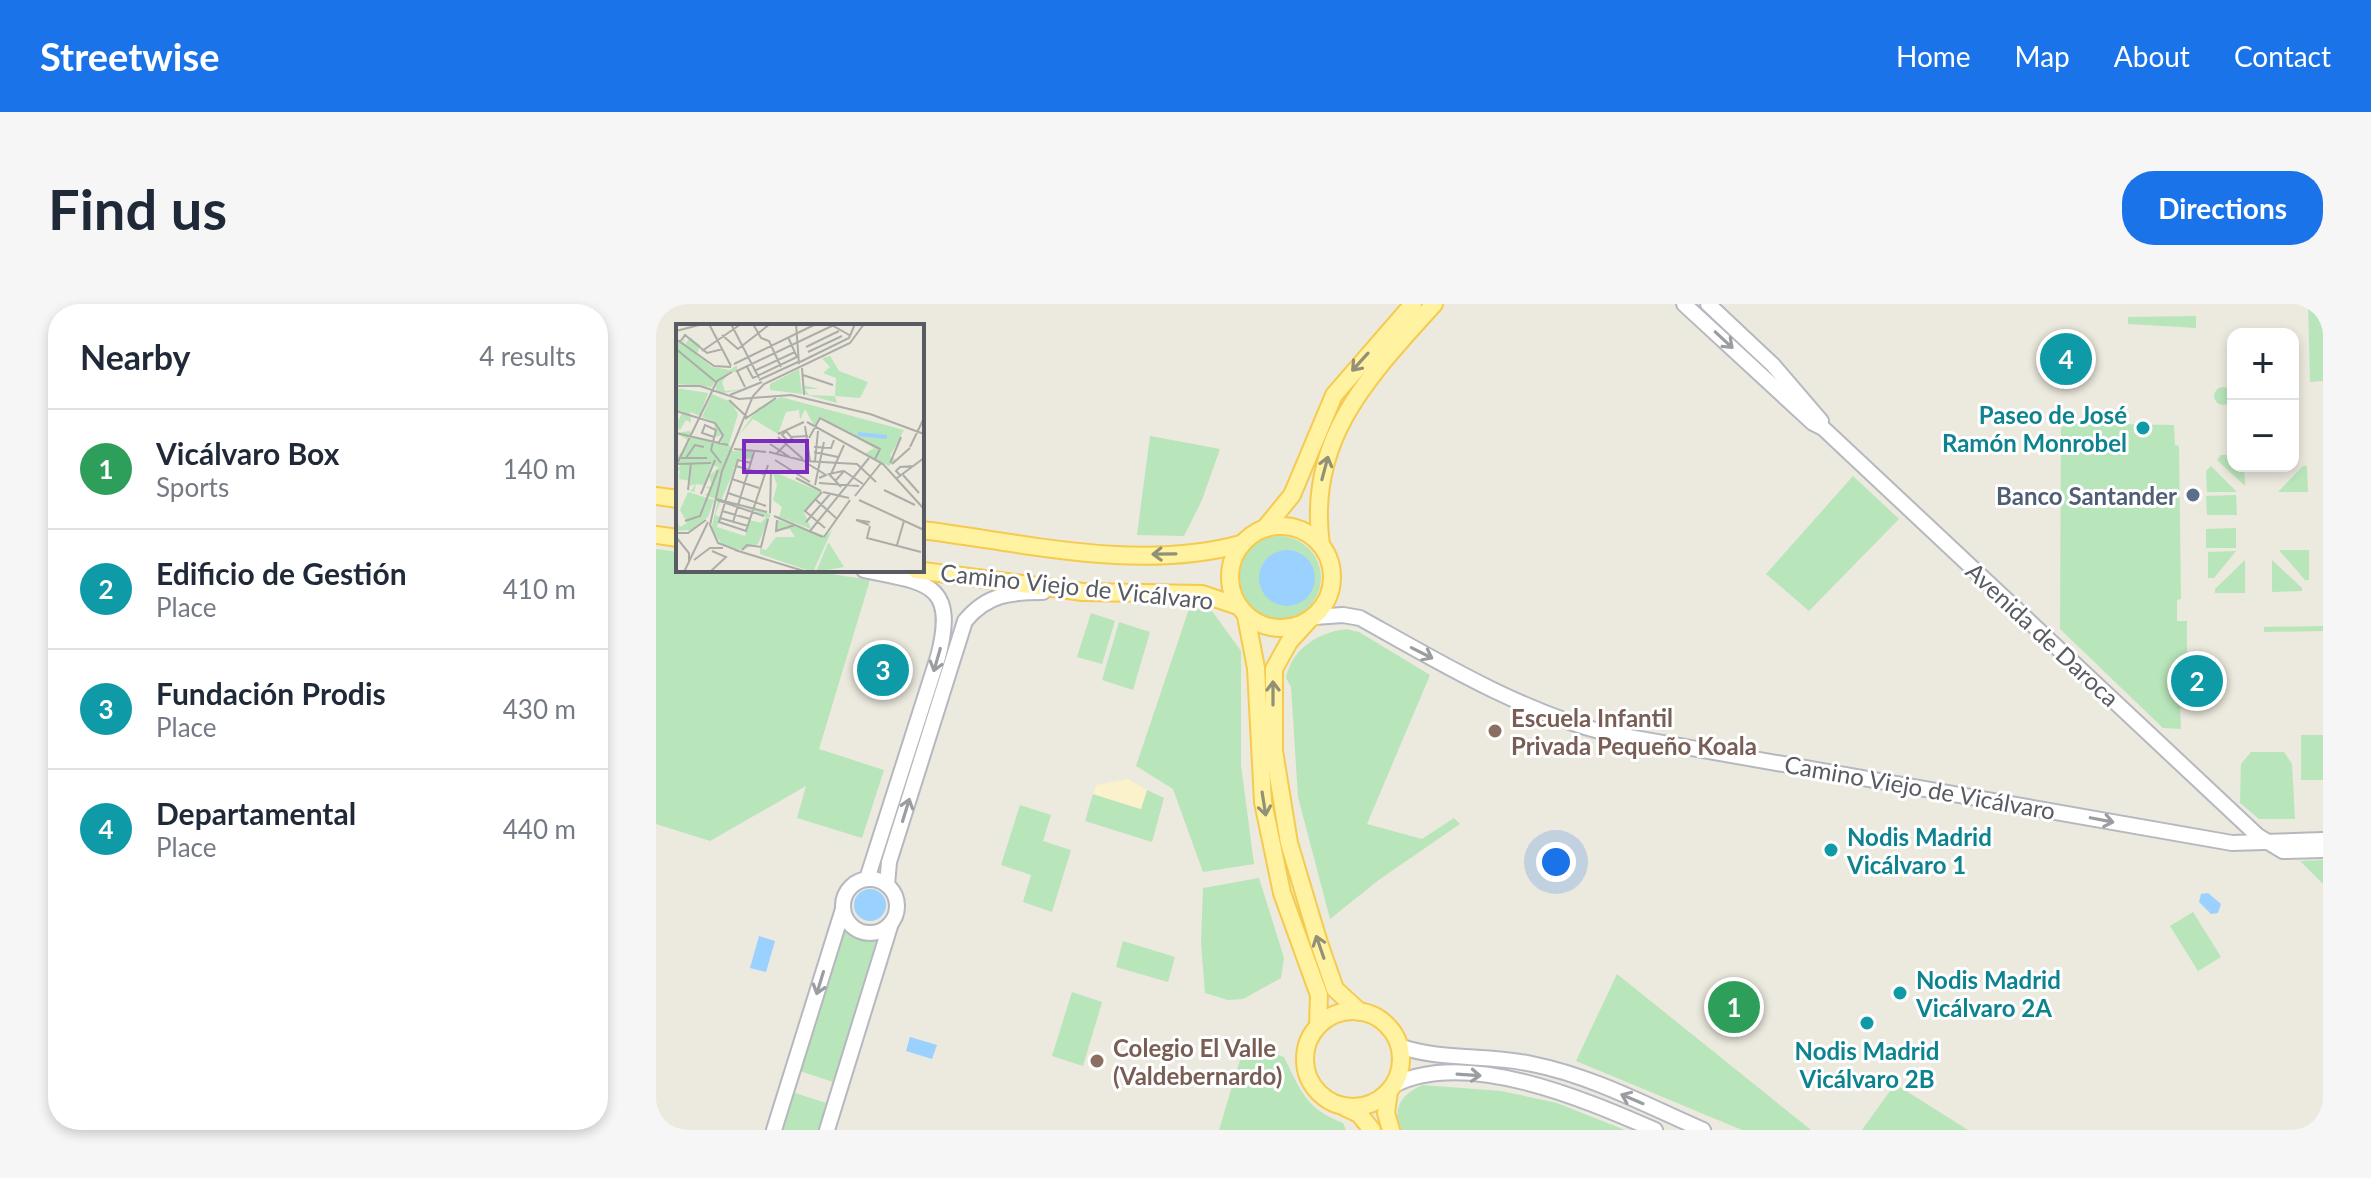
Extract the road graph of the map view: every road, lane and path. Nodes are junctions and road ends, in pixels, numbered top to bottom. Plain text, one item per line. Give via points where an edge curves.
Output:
1 (1413, 304) edge
2 (1434, 304) edge
3 (1684, 304) edge
4 (1708, 304) edge
5 (1823, 428) junction
6 (656, 496) edge
7 (676, 499) edge
8 (1265, 528) junction
9 (924, 530) edge
10 (656, 535) edge
11 (676, 538) edge
12 (1241, 544) junction
13 (1321, 545) junction
14 (924, 571) edge
15 (874, 572) edge
16 (1083, 592) junction
17 (1242, 611) junction
18 (1311, 619) junction
19 (2263, 840) junction
20 (2323, 840) edge
21 (2323, 850) edge
22 (867, 879) junction
23 (887, 885) junction
24 (843, 909) junction
25 (891, 923) junction
26 (1360, 1012) junction
27 (1318, 1026) junction
28 (1399, 1046) junction
29 (1391, 1088) junction
30 (1345, 1107) junction
31 (774, 1130) edge
32 (827, 1130) edge
33 (1372, 1130) edge
34 (1391, 1130) edge
35 (1655, 1130) edge
36 (1703, 1130) edge

1 -> 8 main road via 1334,395 1292,495
13 -> 2 main road via 1321,482 1338,432 1365,380
3 -> 5 street, Avenida de Daroca
4 - 5 street, Avenida de Daroca via 1773,365
5 - 19 street, Avenida de Daroca
6 - 7 main road
8 - 12 main road
8 - 13 main road via 1293,527
12 -> 9 main road, Camino Viejo de Vicálvaro via 1200,553 1099,553
10 - 11 main road
12 - 17 main road via 1229,575
13 - 18 main road via 1332,570 1332,587 1326,604
14 - 16 main road, Camino Viejo de Vicálvaro
15 -> 22 street via 921,581 937,596 945,619 938,657
16 - 17 main road, Camino Viejo de Vicálvaro via 1202,594
23 -> 16 street via 889,862 965,621 1003,594
17 - 18 main road via 1270,628 1296,627
17 -> 27 main road via 1256,668 1263,802 1282,893 1319,995
18 -> 19 street, Camino Viejo de Vicálvaro via 1360,618 1490,687 1606,733 2232,843
26 -> 18 main road via 1335,989 1323,955 1289,843 1277,776 1274,669 1289,642
19 - 20 street, Camino Viejo de Vicálvaro
19 - 21 street via 2283,851
22 - 23 street
22 - 24 street via 850,887
23 - 25 street via 896,901
24 - 25 street via 858,931 879,931
24 -> 31 street
25 - 32 street
26 - 27 main road via 1337,1014
26 - 28 main road via 1384,1023
27 - 30 main road via 1306,1050 1307,1074 1325,1098
28 - 29 main road via 1401,1065
36 -> 28 street via 1562,1072
29 - 30 main road via 1369,1105
29 - 34 main road via 1386,1113
29 -> 35 street via 1430,1072 1526,1083
30 - 33 main road

